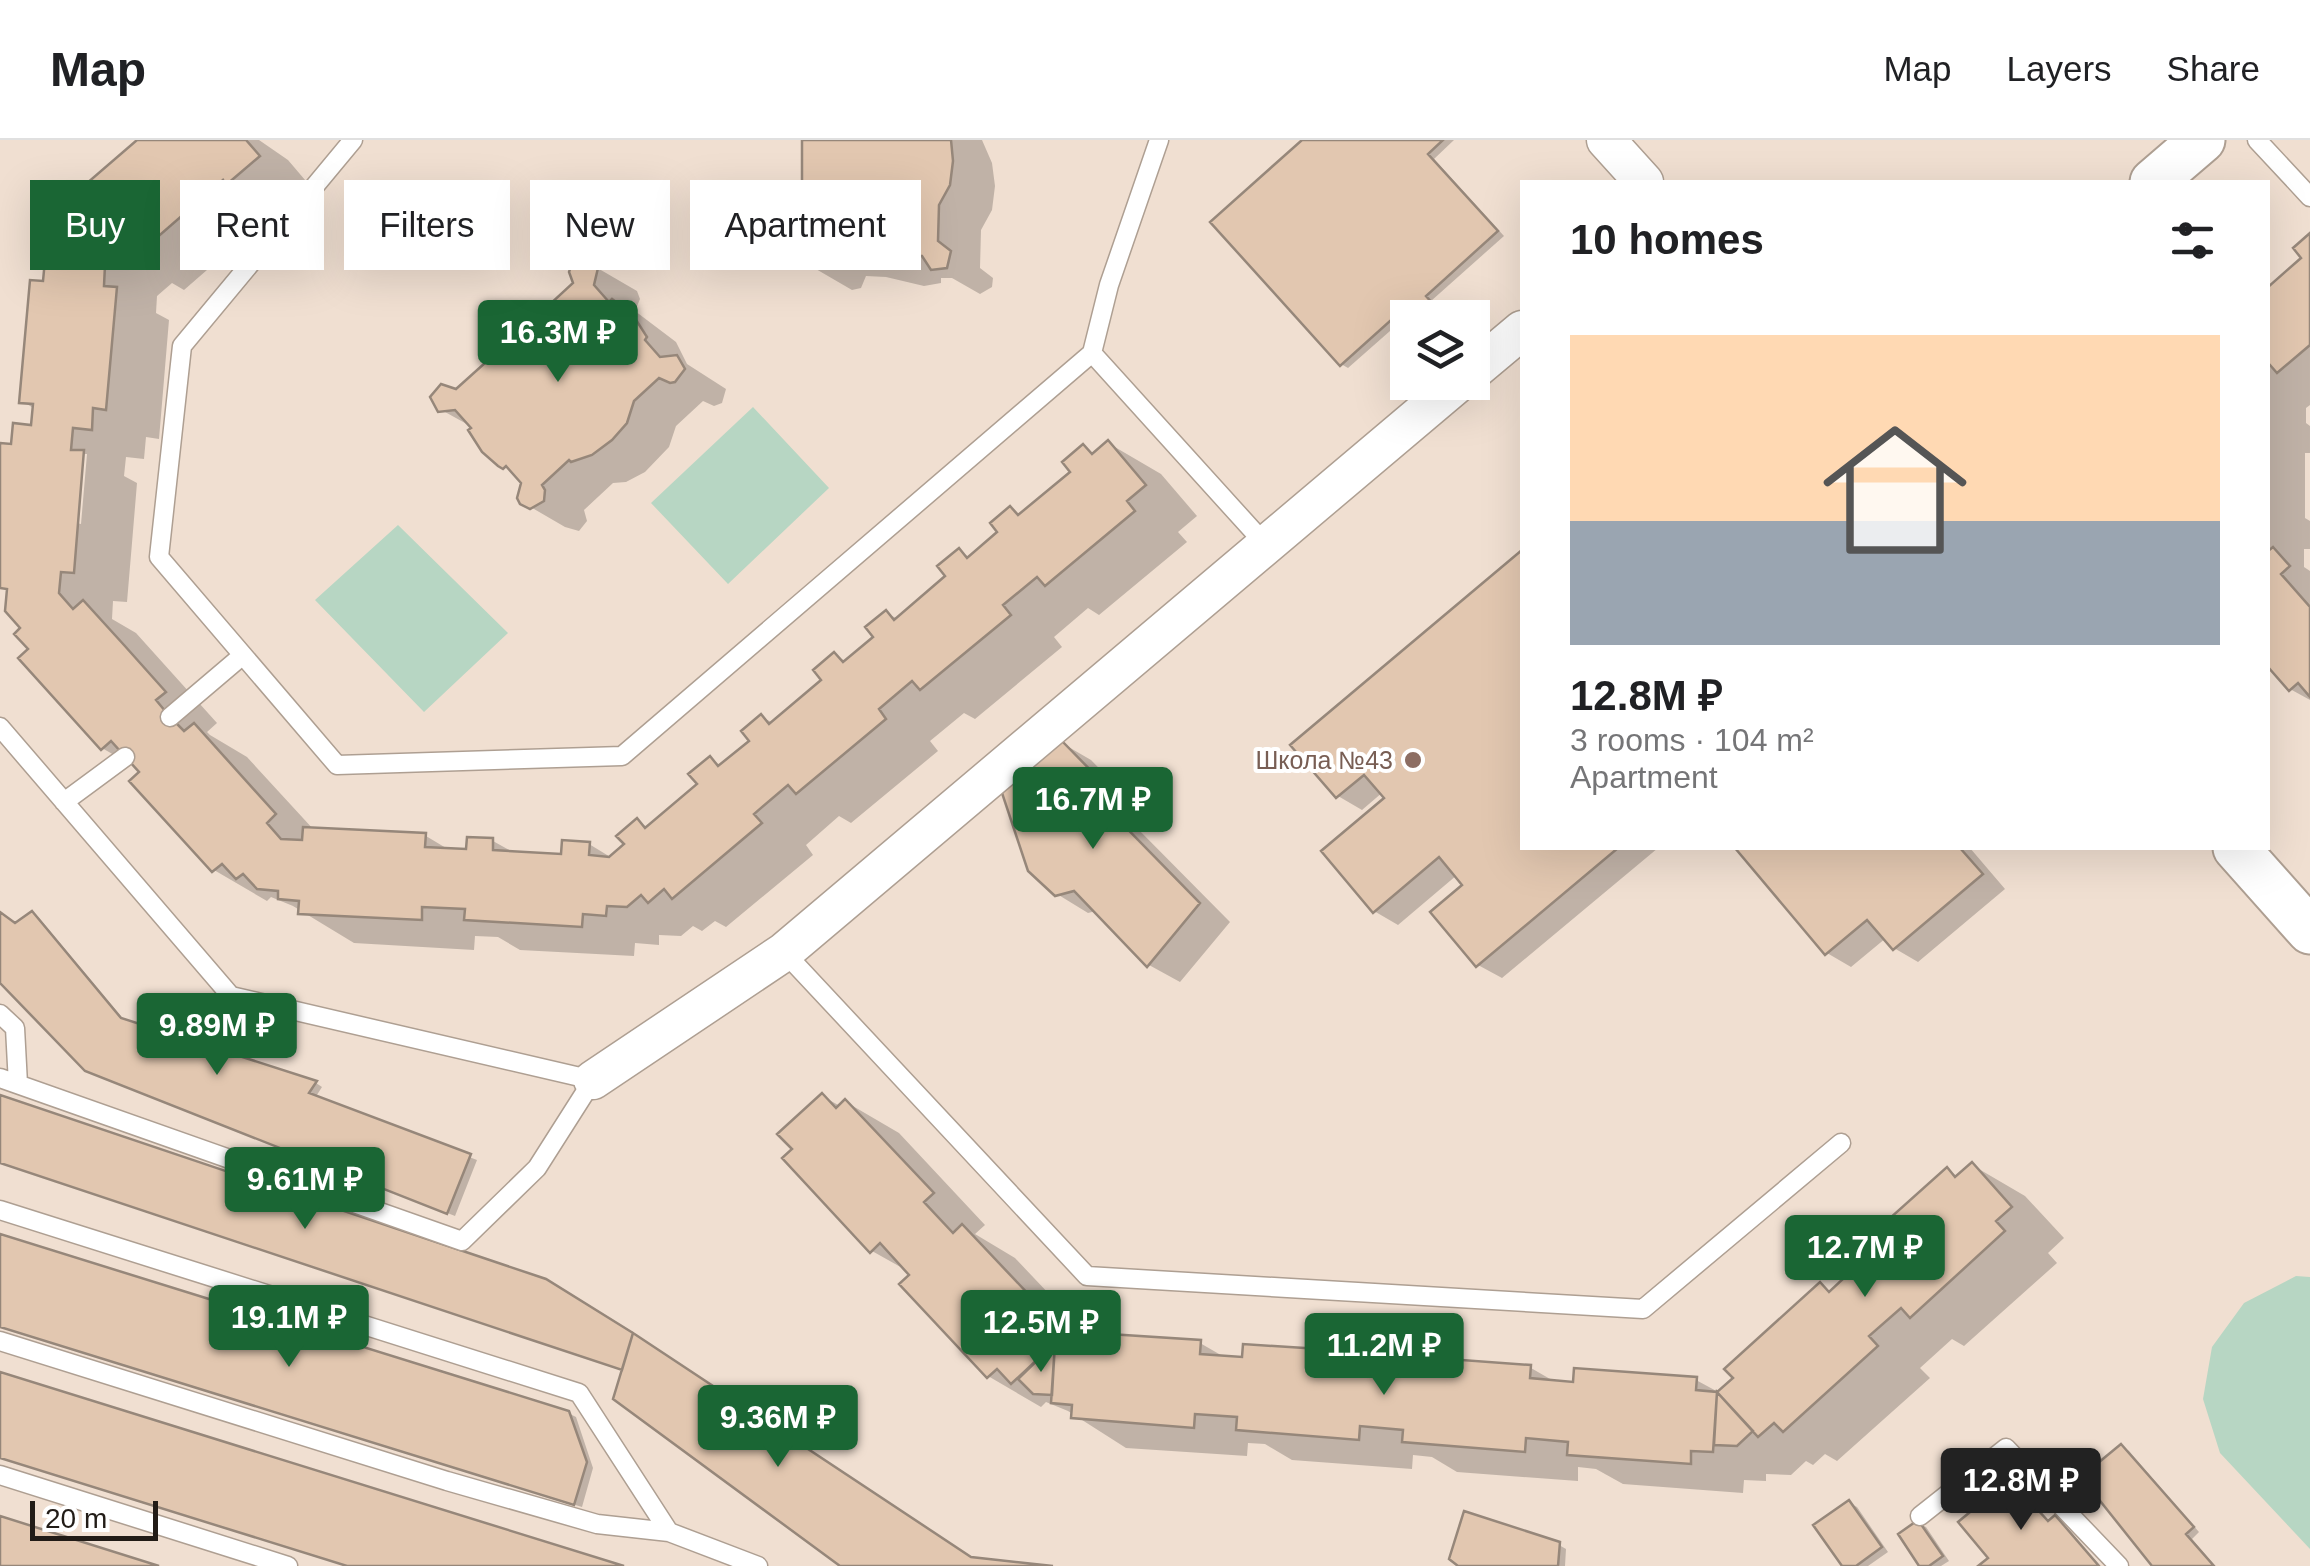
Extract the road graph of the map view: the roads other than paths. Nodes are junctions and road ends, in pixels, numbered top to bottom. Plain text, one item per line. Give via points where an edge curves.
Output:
1 (353, 140) edge
2 (1159, 140) edge
3 (1606, 140) edge
4 (2202, 140) edge
5 (2257, 140) edge
6 (1642, 180) edge
7 (2156, 180) edge
8 (2310, 197) edge
9 (1520, 332) edge
10 (1092, 352) junction
11 (1490, 357) edge
12 (1437, 400) edge
13 (1265, 544) junction
14 (243, 655) junction
15 (170, 716) dead end
16 (0, 727) edge
17 (126, 757) dead end
18 (64, 802) junction
19 (2238, 850) edge
20 (2310, 931) edge
21 (784, 952) junction
22 (0, 1014) edge
23 (593, 1080) junction
24 (9, 1081) edge
25 (1841, 1143) dead end
26 (0, 1210) edge
27 (0, 1341) edge
28 (0, 1475) edge
29 (1920, 1516) dead end
30 (669, 1532) junction
31 (288, 1566) edge
32 (758, 1566) edge
33 (2120, 1566) edge

1 - 14 lane via 182,346 159,557
2 - 10 lane
3 - 6 street
4 - 7 street
5 - 8 lane
9 - 11 street
10 - 13 lane
10 - 14 lane via 622,756 337,765
12 - 13 street
13 - 21 street
14 - 15 lane
16 - 18 lane
17 - 18 lane
18 - 23 lane via 231,996
19 - 20 street
21 - 23 street
21 - 25 lane via 1086,1276 1643,1309
22 - 24 lane via 15,1028
23 - 24 lane via 537,1168 462,1241
26 - 30 lane via 579,1393
27 - 30 lane via 466,1487 597,1524
28 - 31 lane
29 - 33 lane via 2006,1448
30 - 32 lane

